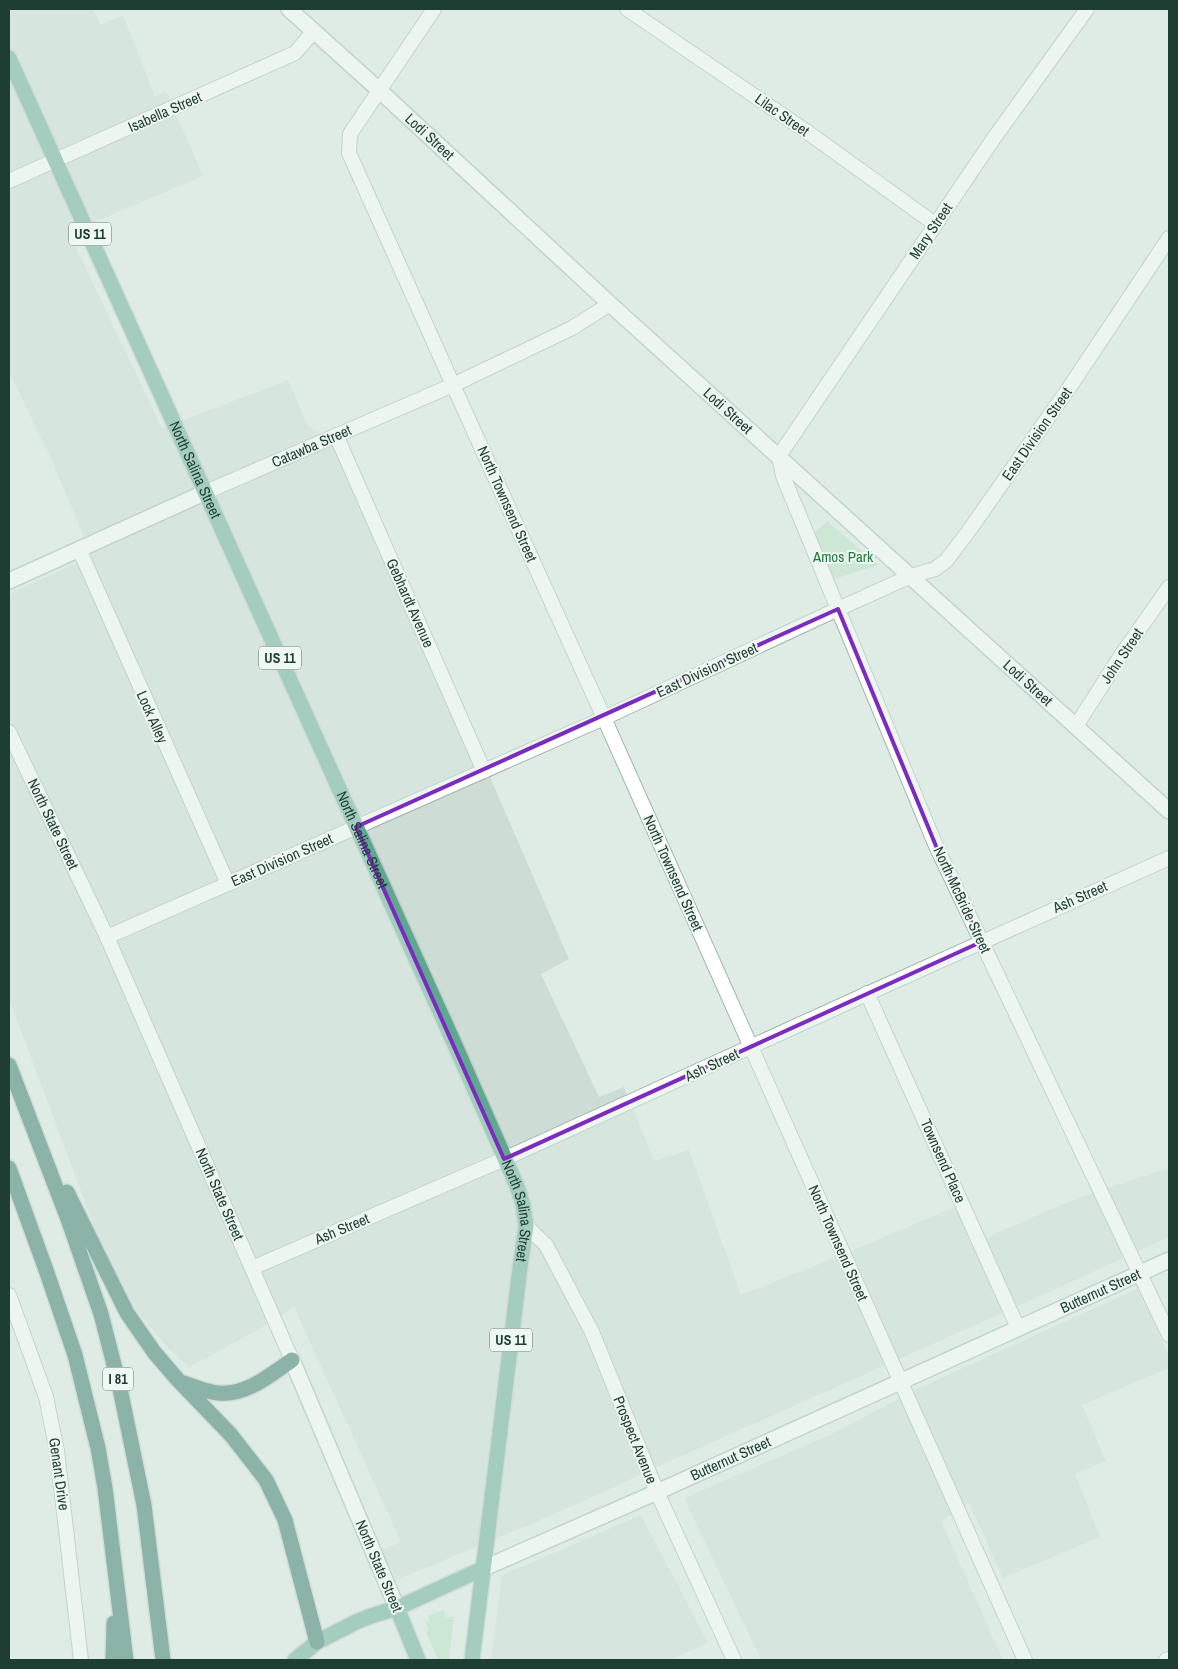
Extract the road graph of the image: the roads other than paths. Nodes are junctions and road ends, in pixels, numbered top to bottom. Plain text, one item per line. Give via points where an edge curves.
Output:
1 (289, 9) edge
2 (434, 9) edge
3 (627, 9) edge
4 (1087, 9) edge
5 (314, 31) junction
6 (9, 58) edge
7 (379, 90) junction
8 (56, 161) junction
9 (9, 181) edge
10 (935, 224) junction
11 (1169, 238) edge
12 (610, 304) junction
13 (453, 385) junction
14 (336, 435) junction
15 (779, 456) junction
16 (206, 492) junction
17 (79, 549) junction
18 (911, 576) junction
19 (9, 581) edge
20 (1169, 588) edge
21 (838, 609) junction
22 (604, 718) junction
23 (1076, 726) junction
24 (9, 732) edge
25 (484, 771) junction
26 (1169, 811) edge
27 (356, 827) junction
28 (1169, 858) edge
29 (228, 884) junction
30 (108, 936) junction
31 (981, 942) junction
32 (867, 994) junction
33 (750, 1047) junction
34 (9, 1065) edge
35 (26, 1110) junction
36 (504, 1160) junction
37 (9, 1168) edge
38 (9, 1194) edge
39 (526, 1226) junction
40 (1169, 1260) edge
41 (252, 1268) junction
42 (46, 1270) junction
43 (1140, 1273) junction
44 (9, 1295) edge
45 (1018, 1328) junction
46 (1169, 1334) edge
47 (292, 1360) junction
48 (178, 1380) junction
49 (900, 1382) junction
50 (656, 1492) junction
51 (482, 1568) junction
52 (115, 1569) junction
53 (397, 1608) junction
54 (317, 1642) junction
55 (81, 1660) edge
56 (113, 1660) edge
57 (126, 1660) edge
58 (163, 1660) edge
59 (295, 1660) edge
60 (418, 1660) edge
61 (472, 1660) edge
62 (734, 1660) edge
63 (1025, 1660) edge

1 - 5 street, Lodi Street
2 - 7 street, North Townsend Street
3 - 10 street, Lilac Street
4 - 10 street, Mary Street
5 - 7 street, Lodi Street
5 - 8 street, Isabella Street via 295,53
6 - 8 main road, North Salina Street / US 11
7 - 12 street, Lodi Street
7 - 13 street, North Townsend Street via 350,134 349,153
8 - 9 street, Isabella Street
8 - 16 main road, North Salina Street / US 11
10 - 15 street, Mary Street
11 - 18 street, East Division Street via 1071,385 946,561 935,569
12 - 13 street, Catawba Street via 572,328
12 - 15 street, Lodi Street
13 - 14 street, Catawba Street
13 - 22 street, North Townsend Street
14 - 16 street, Catawba Street
14 - 25 street, Gebhardt Avenue
15 - 18 street, Lodi Street
15 - 21 street, North McBride Street via 783,476
16 - 17 street, Catawba Street
16 - 27 main road, North Salina Street / US 11
17 - 19 street, Catawba Street
17 - 29 street, Lock Alley
18 - 21 street, East Division Street
18 - 23 street, Lodi Street
20 - 23 street, John Street
21 - 22 street, East Division Street
21 - 31 street, North McBride Street via 936,846
22 - 25 street, East Division Street
22 - 33 street, North Townsend Street
23 - 26 street, Lodi Street
24 - 30 street, North State Street
25 - 27 street, East Division Street
27 - 29 street, East Division Street
27 - 36 main road, North Salina Street / US 11
28 - 31 street, Ash Street
29 - 30 street, East Division Street
30 - 41 street, North State Street
31 - 32 street, Ash Street
31 - 43 street, North McBride Street
32 - 33 street, Ash Street
32 - 45 street, Townsend Place
33 - 36 street, Ash Street
33 - 49 street, North Townsend Street
34 - 35 highway, I 81
35 - 48 highway via 127,1313
35 - 58 highway, I 81 via 101,1314 119,1384 144,1505
36 - 39 main road, North Salina Street / US 11 via 523,1204
36 - 41 street, Ash Street
37 - 42 highway, I 81
38 - 42 highway
39 - 50 street, Prospect Avenue via 546,1245 592,1332
39 - 51 main road, North Salina Street / US 11
40 - 43 street, Butternut Street
41 - 47 street, North State Street
42 - 52 highway, I 81 via 74,1355 98,1448
43 - 45 street, Butternut Street
43 - 46 street, North McBride Street
44 - 55 street, Genant Drive via 46,1397 57,1451
45 - 49 street, Butternut Street
47 - 48 highway via 257,1384 228,1394 203,1390
47 - 53 street, North State Street
48 - 54 highway via 231,1435 266,1480 285,1520
49 - 50 street, Butternut Street
49 - 63 street, North Townsend Street
50 - 51 street, Butternut Street
50 - 62 street, Prospect Avenue
51 - 53 main road, Butternut Street
51 - 61 main road, North Salina Street / US 11
52 - 56 highway
52 - 57 highway, I 81
53 - 54 main road, Butternut Street via 371,1616
53 - 60 main road, North State Street
54 - 59 main road, Butternut Street

